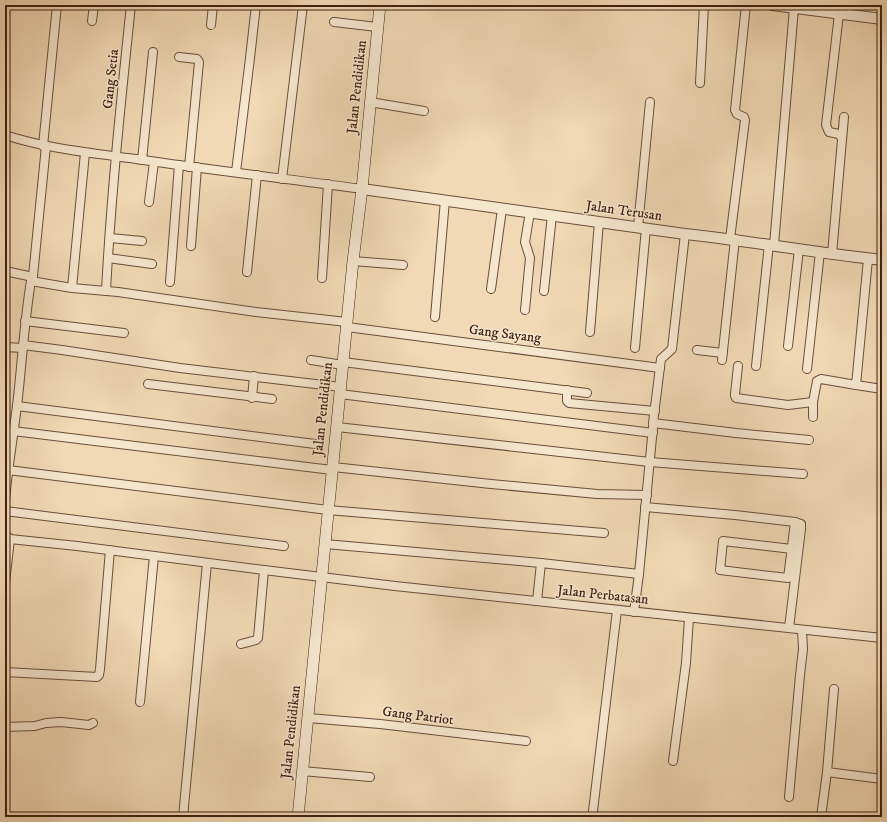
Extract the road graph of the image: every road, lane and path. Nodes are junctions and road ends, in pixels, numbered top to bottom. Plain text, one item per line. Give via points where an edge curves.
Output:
1 (57, 5) edge
2 (94, 5) edge
3 (131, 5) edge
4 (213, 5) edge
5 (256, 5) edge
6 (303, 5) edge
7 (380, 5) edge
8 (704, 5) edge
9 (746, 5) edge
10 (772, 5) edge
11 (796, 7) edge
12 (844, 11) edge
13 (882, 20) edge
14 (92, 21) dead end
15 (334, 22) dead end
16 (211, 25) dead end
17 (378, 27) junction
18 (153, 52) dead end
19 (179, 57) dead end
20 (700, 83) dead end
21 (370, 102) junction
22 (650, 102) dead end
23 (424, 111) dead end
24 (844, 116) dead end
25 (5, 135) edge
26 (841, 137) junction
27 (45, 146) junction
28 (85, 153) junction
29 (116, 156) junction
30 (142, 160) junction
31 (154, 162) junction
32 (179, 165) junction
33 (193, 167) junction
34 (236, 172) junction
35 (257, 175) junction
36 (282, 179) junction
37 (328, 184) junction
38 (362, 189) junction
39 (445, 200) junction
40 (149, 202) dead end
41 (502, 209) junction
42 (530, 212) junction
43 (552, 215) junction
44 (599, 222) junction
45 (642, 228) junction
46 (685, 234) junction
47 (110, 238) junction
48 (733, 239) junction
49 (142, 241) dead end
50 (772, 245) junction
51 (191, 246) dead end
52 (799, 249) junction
53 (820, 252) junction
54 (832, 254) junction
55 (108, 258) junction
56 (868, 259) junction
57 (882, 260) edge
58 (353, 261) junction
59 (152, 264) dead end
60 (403, 265) dead end
61 (5, 271) edge
62 (247, 272) dead end
63 (322, 278) dead end
64 (32, 279) junction
65 (170, 282) dead end
66 (72, 288) junction
67 (491, 289) dead end
68 (106, 291) junction
69 (544, 291) dead end
70 (525, 310) dead end
71 (435, 317) dead end
72 (25, 321) junction
73 (347, 325) junction
74 (124, 332) dead end
75 (590, 332) dead end
76 (788, 346) dead end
77 (5, 347) edge
78 (23, 347) junction
79 (635, 348) dead end
80 (697, 350) dead end
81 (311, 360) dead end
82 (343, 364) junction
83 (738, 366) dead end
84 (756, 366) dead end
85 (660, 368) junction
86 (807, 369) dead end
87 (254, 376) junction
88 (148, 384) dead end
89 (856, 385) junction
90 (882, 389) edge
91 (340, 390) junction
92 (567, 390) junction
93 (587, 392) dead end
94 (252, 398) junction
95 (272, 400) dead end
96 (814, 402) junction
97 (17, 406) junction
98 (655, 411) junction
99 (813, 416) dead end
100 (653, 423) junction
101 (337, 427) junction
102 (13, 431) junction
103 (653, 433) junction
104 (809, 440) dead end
105 (315, 444) dead end
106 (650, 462) junction
107 (333, 468) junction
108 (8, 470) junction
109 (803, 474) dead end
110 (647, 494) junction
111 (5, 500) edge
112 (646, 507) junction
113 (328, 510) junction
114 (5, 511) edge
115 (795, 522) junction
116 (604, 533) dead end
117 (7, 536) edge
118 (325, 544) junction
119 (284, 546) dead end
120 (792, 549) junction
121 (110, 550) junction
122 (154, 556) junction
123 (207, 563) junction
124 (541, 564) junction
125 (6, 567) edge
126 (264, 570) junction
127 (639, 574) junction
128 (322, 577) junction
129 (5, 583) edge
130 (537, 601) junction
131 (617, 610) junction
132 (634, 612) junction
133 (689, 618) junction
134 (789, 628) junction
135 (802, 630) junction
136 (882, 638) edge
137 (241, 644) dead end
138 (5, 672) edge
139 (834, 689) dead end
140 (140, 702) dead end
141 (308, 718) junction
142 (93, 723) dead end
143 (5, 727) edge
144 (526, 741) dead end
145 (673, 761) dead end
146 (302, 771) junction
147 (827, 771) junction
148 (370, 777) dead end
149 (882, 779) edge
150 (789, 796) dead end
151 (593, 811) dead end
152 (182, 817) edge
153 (298, 817) edge
154 (821, 817) edge

1 - 27 street
2 - 14 street
3 - 29 street, Gang Setia
4 - 16 street
5 - 34 street
6 - 36 street
7 - 17 main road, Jalan Pendidikan
8 - 20 street
9 - 48 street via 735,110 744,117 744,120
10 - 11 street
11 - 12 street
11 - 50 street
12 - 13 street
12 - 26 street via 826,125 827,131
15 - 17 street
17 - 21 main road, Jalan Pendidikan
18 - 30 street
19 - 33 street via 197,59 199,62
21 - 23 street
21 - 38 main road, Jalan Pendidikan
22 - 45 street
24 - 26 street
25 - 27 street
26 - 54 street
27 - 28 street
27 - 64 street
28 - 29 street
28 - 66 street
29 - 30 street
29 - 47 street, Gang Setia
30 - 31 street
31 - 32 street
31 - 40 street
32 - 33 street
32 - 65 street
33 - 34 street
33 - 51 street
34 - 35 street
35 - 36 street
35 - 62 street
36 - 37 street
37 - 38 street
37 - 63 street
38 - 39 street, Jalan Terusan
38 - 58 main road, Jalan Pendidikan
39 - 41 street, Jalan Terusan
39 - 71 street
41 - 42 street, Jalan Terusan
41 - 67 street
42 - 43 street, Jalan Terusan
42 - 70 street via 526,242 530,258
43 - 44 street, Jalan Terusan
43 - 69 street
44 - 45 street, Jalan Terusan
44 - 75 street
45 - 46 street, Jalan Terusan
45 - 79 street
46 - 48 street, Jalan Terusan
46 - 85 street via 672,349 661,359
47 - 49 street
47 - 55 street, Gang Setia
48 - 50 street, Jalan Terusan
48 - 80 street via 722,357
50 - 52 street, Jalan Terusan
50 - 84 street
52 - 53 street, Jalan Terusan
52 - 76 street
53 - 54 street, Jalan Terusan
53 - 86 street
54 - 56 street, Jalan Terusan
55 - 59 street
55 - 68 street, Gang Setia
56 - 57 street, Jalan Terusan
56 - 89 street
58 - 60 street
58 - 73 main road, Jalan Pendidikan
61 - 64 street, Gang Sayang
64 - 66 street, Gang Sayang
64 - 72 street
66 - 68 street, Gang Sayang
68 - 73 street, Gang Sayang
72 - 74 street
72 - 78 street
73 - 82 main road, Jalan Pendidikan
73 - 85 street, Gang Sayang
77 - 78 street
78 - 87 street
78 - 97 street
81 - 82 street
82 - 91 main road, Jalan Pendidikan
82 - 92 street
83 - 96 street via 736,398 788,404
85 - 98 street
87 - 91 street
87 - 94 street
88 - 94 street
89 - 90 street
89 - 96 street via 820,379 817,381
91 - 101 main road, Jalan Pendidikan
91 - 103 street
92 - 93 street
92 - 98 street via 566,402 569,403
94 - 95 street
96 - 99 street
97 - 102 street
97 - 105 street
98 - 100 street
100 - 103 street
100 - 104 street
101 - 106 street
101 - 107 main road, Jalan Pendidikan
102 - 107 street
102 - 108 street
103 - 106 street
106 - 109 street
106 - 110 street
107 - 110 street via 597,494
107 - 113 main road, Jalan Pendidikan
108 - 111 street
108 - 113 street
110 - 112 street
112 - 115 street
112 - 127 street
113 - 116 street
113 - 118 main road, Jalan Pendidikan
114 - 119 street
115 - 120 street
115 - 134 street via 801,524 802,529
117 - 121 street, Jalan Perbatasan
117 - 125 street
118 - 124 street
118 - 128 main road, Jalan Pendidikan
120 - 120 street via 788,578 720,570 723,541
121 - 122 street, Jalan Perbatasan
121 - 138 street via 99,675 97,677
122 - 123 street, Jalan Perbatasan
122 - 140 street
123 - 126 street, Jalan Perbatasan
123 - 152 street
124 - 127 street
124 - 130 street
125 - 129 street
126 - 128 street, Jalan Perbatasan
126 - 137 street via 258,638
127 - 132 street
128 - 130 street, Jalan Perbatasan
128 - 141 main road, Jalan Pendidikan
130 - 131 street, Jalan Perbatasan
131 - 132 street, Jalan Perbatasan
131 - 151 street
132 - 133 street, Jalan Perbatasan
133 - 134 street, Jalan Perbatasan
133 - 145 street
134 - 135 street, Jalan Perbatasan
135 - 136 street, Jalan Perbatasan
135 - 150 street via 803,656
139 - 147 street
141 - 144 street, Gang Patriot
141 - 146 main road, Jalan Pendidikan
142 - 143 street via 61,722
146 - 148 street
146 - 153 main road, Jalan Pendidikan
147 - 149 street
147 - 154 street

